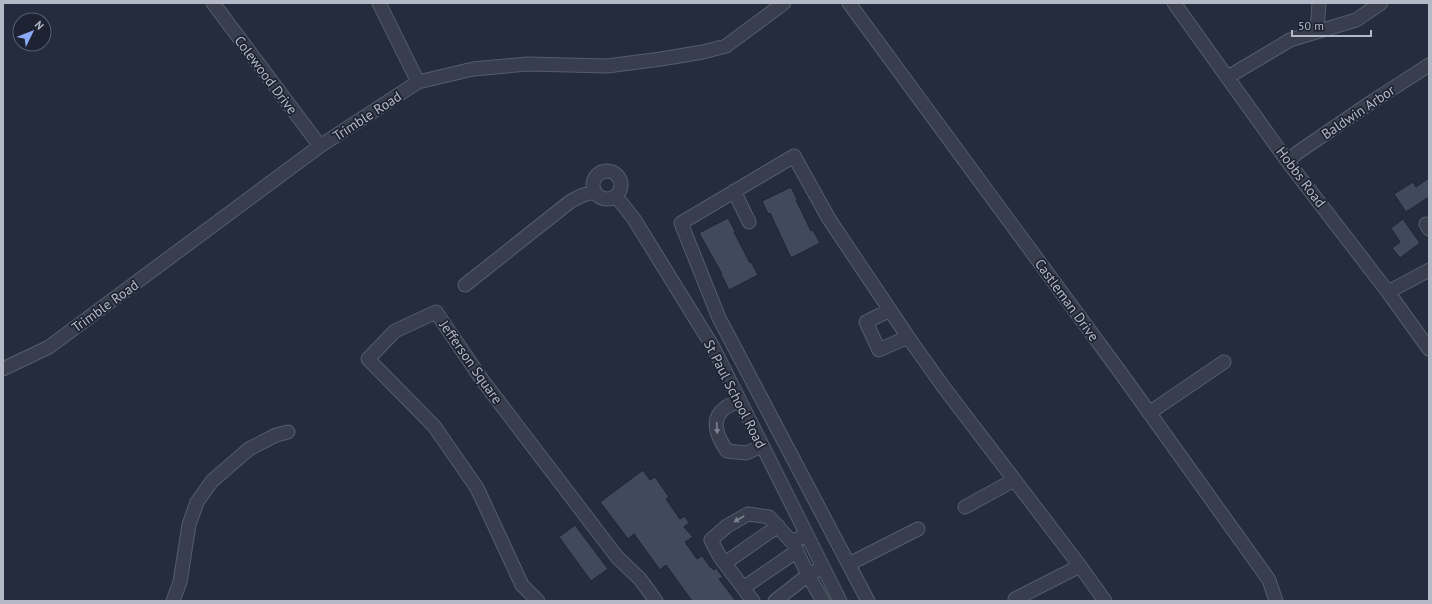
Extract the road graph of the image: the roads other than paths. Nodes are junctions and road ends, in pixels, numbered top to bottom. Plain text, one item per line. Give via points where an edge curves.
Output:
1 (213, 3) edge
2 (380, 3) edge
3 (784, 3) edge
4 (849, 3) edge
5 (1174, 3) edge
6 (1319, 3) edge
7 (1381, 3) edge
8 (1317, 31) junction
9 (1429, 65) edge
10 (1228, 77) junction
11 (418, 82) junction
12 (320, 146) junction
13 (1288, 162) junction
14 (734, 191) junction
15 (595, 192) junction
16 (616, 196) junction
17 (749, 222) dead end
18 (1429, 270) edge
19 (465, 285) dead end
20 (1388, 292) junction
21 (890, 310) junction
22 (908, 337) junction
23 (1429, 350) edge
24 (1224, 362) dead end
25 (3, 369) edge
26 (739, 401) junction
27 (1149, 414) junction
28 (288, 432) dead end
29 (762, 446) junction
30 (1014, 480) junction
31 (965, 507) dead end
32 (778, 526) junction
33 (918, 529) dead end
34 (807, 536) junction
35 (794, 546) junction
36 (725, 563) junction
37 (849, 564) junction
38 (1080, 566) junction
39 (823, 567) junction
40 (808, 575) junction
41 (522, 585) junction
42 (746, 586) junction
43 (835, 599) edge
44 (1015, 599) dead end
45 (173, 601) edge
46 (524, 601) edge
47 (538, 601) edge
48 (656, 601) edge
49 (753, 601) edge
50 (763, 601) edge
51 (774, 601) edge
52 (823, 601) edge
53 (868, 601) edge
54 (1105, 601) edge
55 (1276, 601) edge

1 - 12 street, Colewood Drive
2 - 11 street
3 - 11 street, Trimble Road via 726,46 702,52 607,66 528,64 473,69
4 - 27 street, Castleman Drive
5 - 10 street, Hobbs Road
6 - 8 street
7 - 8 street via 1356,20
8 - 10 street via 1290,40
9 - 13 street, Baldwin Arbor via 1297,153
10 - 13 street, Hobbs Road
11 - 12 street, Trimble Road
12 - 25 street, Trimble Road via 49,347
13 - 20 street, Hobbs Road
14 - 17 street
14 - 21 street via 794,156 829,219
14 - 37 street via 681,223 719,318
15 - 16 street via 606,199
15 - 16 street via 597,176 603,172 611,172 621,181 621,189
15 - 19 street via 571,201
16 - 26 street, St Paul School Road via 634,218 713,347
18 - 20 street
20 - 23 street, Hobbs Road
21 - 22 street
21 - 22 street via 866,322 880,350
22 - 30 street
24 - 27 street
26 - 29 street, St Paul School Road
26 -> 29 street via 725,408 718,416 716,428 719,439 727,451 746,453
27 - 55 street, Castleman Drive via 1269,580
28 - 45 street via 276,435 249,449 212,481 197,502 189,525 180,582
29 - 34 street, St Paul School Road
30 - 31 street
30 - 38 street
32 - 35 street
32 - 36 street
32 -> 36 street via 770,517 748,514 727,526 711,540
33 - 37 street
34 - 35 street
34 - 39 street, St Paul School Road
35 - 40 street
35 - 42 street
36 - 42 street
37 - 53 street
38 - 44 street
38 - 54 street
39 - 40 street
39 - 43 street, St Paul School Road
40 - 51 street
40 - 52 street
41 - 46 street, Jefferson Square
41 - 47 street, Jefferson Square
41 - 48 street, Jefferson Square via 476,488 434,426 368,359 395,331 436,312 502,406 617,557 640,578
42 - 49 street
42 - 50 street

